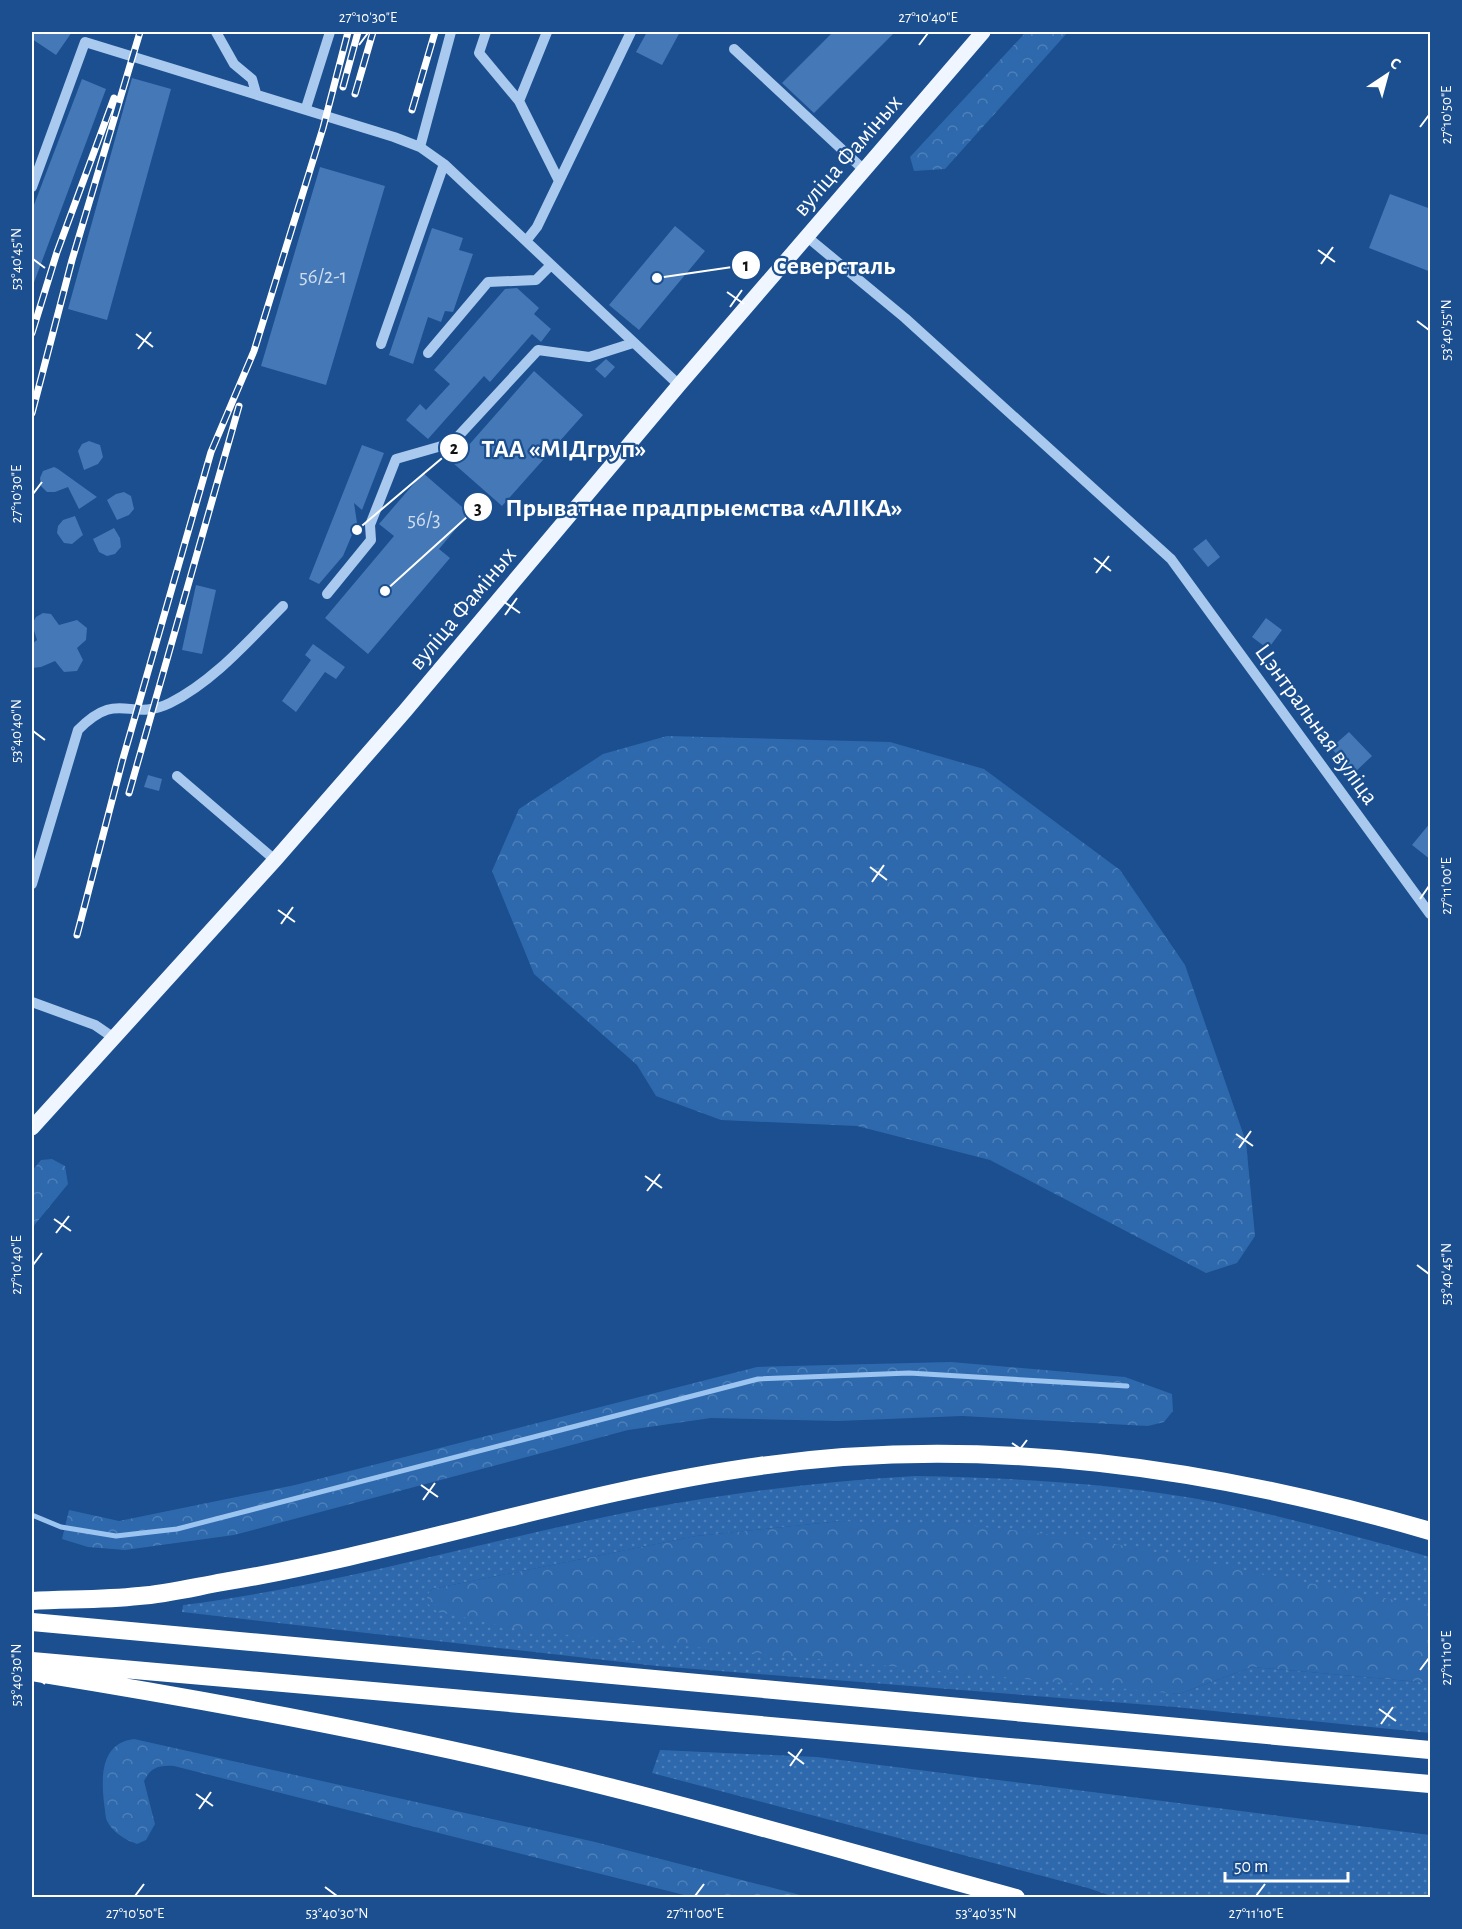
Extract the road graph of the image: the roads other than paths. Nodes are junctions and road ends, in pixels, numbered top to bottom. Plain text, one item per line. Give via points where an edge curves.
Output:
1 (216, 32) edge
2 (330, 32) edge
3 (451, 32) edge
4 (486, 32) edge
5 (547, 32) edge
6 (631, 32) edge
7 (983, 32) edge
8 (734, 49) dead end
9 (256, 93) junction
10 (519, 101) junction
11 (306, 108) junction
12 (420, 147) junction
13 (444, 164) junction
14 (864, 171) junction
15 (559, 181) junction
16 (32, 187) edge
17 (806, 237) junction
18 (526, 241) junction
19 (551, 265) junction
20 (633, 343) junction
21 (381, 344) dead end
22 (429, 353) dead end
23 (679, 385) junction
24 (327, 594) dead end
25 (283, 606) dead end
26 (177, 776) dead end
27 (276, 860) junction
28 (32, 884) edge
29 (1431, 914) edge
30 (32, 1002) edge
31 (114, 1038) junction
32 (32, 1128) edge
33 (1431, 1531) edge
34 (32, 1601) edge
35 (32, 1623) edge
36 (32, 1660) edge
37 (32, 1672) edge
38 (1431, 1750) edge
39 (1431, 1784) edge
40 (1016, 1898) edge

1 - 9 street via 234,64 252,79
2 - 11 street
3 - 12 street
4 - 10 street via 479,53
5 - 10 street
6 - 15 street
7 - 14 main road, вуліца Фаміных
8 - 14 street
9 - 11 street
9 - 16 street via 86,42
10 - 15 street
11 - 12 street
12 - 13 street
13 - 18 street
13 - 21 street
14 - 17 main road, вуліца Фаміных
15 - 18 street
17 - 23 main road, вуліца Фаміных
17 - 29 street, Цэнтральная вуліца via 905,318 1171,559
18 - 19 street
19 - 20 street
19 - 22 street via 536,280 488,282
20 - 23 street
20 - 24 street via 589,357 538,350 452,443 396,459 370,525 371,540
23 - 27 main road, вуліца Фаміных
25 - 28 street via 223,666 172,702 149,711 109,707 93,715 78,730
26 - 27 street
27 - 31 main road, вуліца Фаміных
30 - 31 street via 95,1025
31 - 32 main road, вуліца Фаміных
33 - 34 highway via 1236,1482 1127,1466 1013,1454 875,1455 762,1466 649,1485 281,1573 139,1596
35 - 38 highway
36 - 39 highway
37 - 40 highway via 200,1699 609,1786

